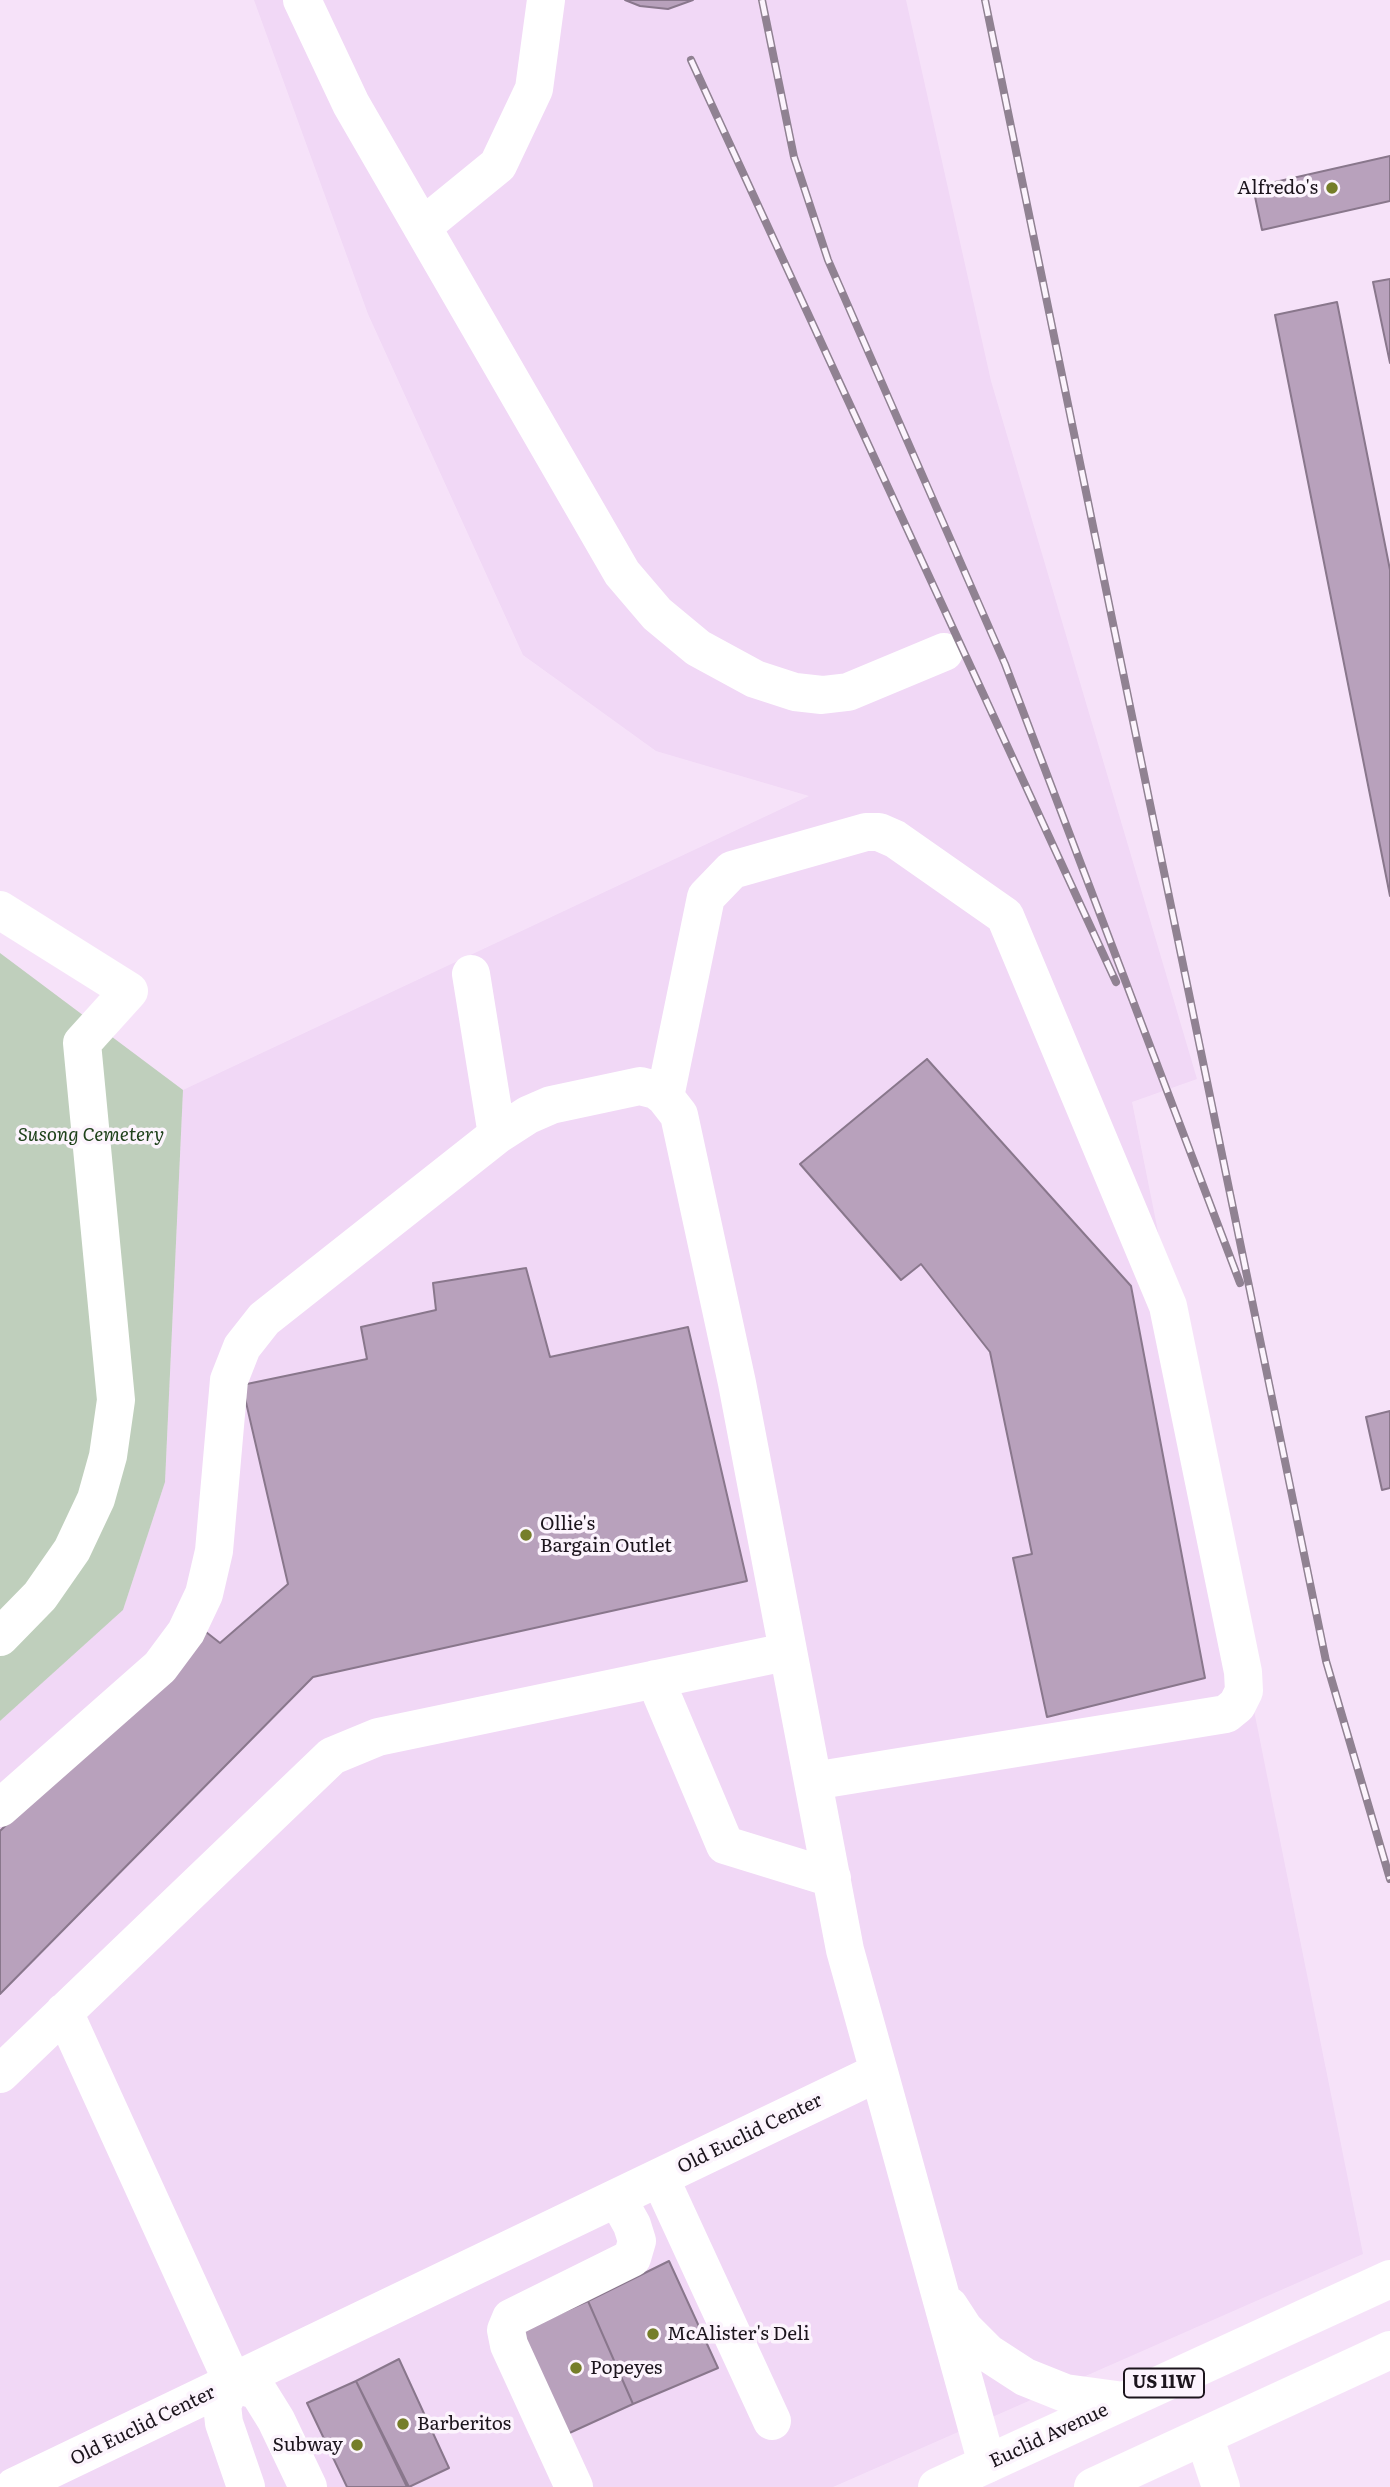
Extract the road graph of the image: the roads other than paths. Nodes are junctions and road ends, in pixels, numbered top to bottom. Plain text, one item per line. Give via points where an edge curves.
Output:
1 (302, 0) edge
2 (546, 0) edge
3 (422, 227) junction
4 (944, 652) dead end
5 (0, 910) edge
6 (471, 974) dead end
7 (665, 1097) junction
8 (497, 1135) junction
9 (0, 1637) edge
10 (786, 1652) junction
11 (655, 1679) junction
12 (813, 1781) junction
13 (0, 1808) edge
14 (832, 1878) junction
15 (64, 2012) junction
16 (878, 2072) junction
17 (0, 2074) edge
18 (660, 2178) junction
19 (617, 2198) junction
20 (1390, 2279) edge
21 (937, 2289) junction
22 (1390, 2350) edge
23 (233, 2383) junction
24 (1124, 2401) junction
25 (772, 2421) dead end
26 (1204, 2436) junction
27 (987, 2464) junction
28 (15, 2487) edge
29 (246, 2487) edge
30 (308, 2487) edge
31 (574, 2487) edge
32 (937, 2487) edge
33 (1093, 2487) edge
34 (1221, 2487) edge

1 - 3 main road via 351,104
2 - 3 main road via 534,89 498,165
3 - 4 main road via 622,573 657,614 698,648 755,679 822,695 868,685
5 - 9 main road via 129,991 82,1043 116,1400 108,1456 96,1499 72,1550 40,1595
6 - 8 main road
7 - 8 main road via 640,1086 551,1105
7 - 10 main road via 679,1115 737,1383
7 - 12 main road via 706,897 732,870 879,832 1005,916 1168,1307 1243,1672 1244,1691 1237,1704 1226,1714
8 - 13 main road via 264,1319 242,1347 229,1380 214,1551 204,1594 186,1632 160,1667
10 - 11 main road
10 - 12 main road
11 - 14 main road via 725,1845
11 - 15 main road via 378,1738 332,1756
12 - 14 main road
14 - 16 main road via 845,1950
15 - 17 main road
15 - 23 main road
16 - 18 main road, Old Euclid Center
16 - 21 main road
18 - 19 main road, Old Euclid Center
18 - 25 main road
19 - 23 main road, Old Euclid Center
19 - 31 main road via 637,2241 632,2258 511,2318 506,2330
20 - 24 main road, Euclid Avenue / US 11W
21 - 24 main road via 988,2353 1025,2377 1065,2393
21 - 27 main road
22 - 26 main road
23 - 28 main road, Old Euclid Center
23 - 29 main road, Old Euclid Center via 222,2405 224,2423
23 - 30 main road, Old Euclid Center via 258,2391
24 - 27 main road, Euclid Avenue / US 11W
26 - 33 main road
26 - 34 main road
27 - 32 main road, Euclid Avenue / US 11W

